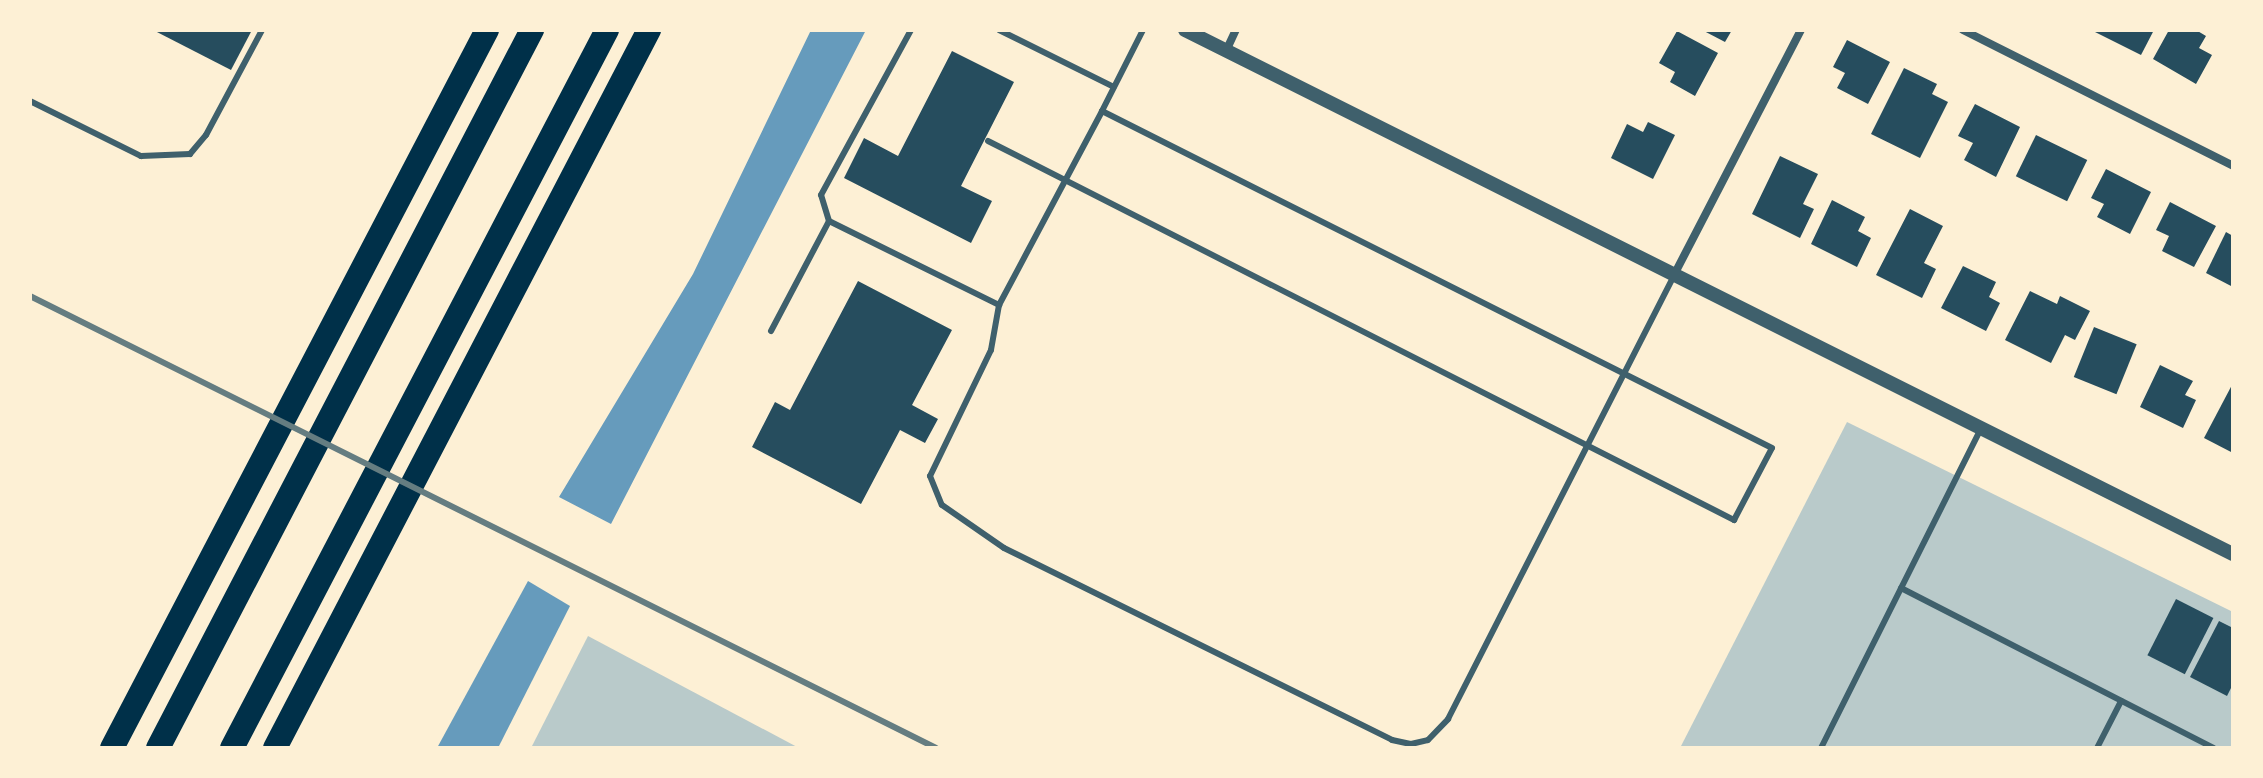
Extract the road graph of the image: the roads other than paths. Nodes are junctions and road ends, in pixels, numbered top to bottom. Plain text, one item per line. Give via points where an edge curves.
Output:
1 (262, 30) edge
2 (487, 30) edge
3 (532, 30) edge
4 (607, 30) edge
5 (649, 30) edge
6 (911, 30) edge
7 (999, 30) edge
8 (1143, 30) edge
9 (1185, 30) edge
10 (1236, 30) edge
11 (1801, 30) edge
12 (1963, 30) edge
13 (1226, 51) junction
14 (1114, 87) junction
15 (30, 101) edge
16 (1102, 111) junction
17 (988, 141) dead end
18 (2233, 166) edge
19 (1066, 181) junction
20 (829, 221) junction
21 (1674, 275) junction
22 (999, 305) junction
23 (771, 331) dead end
24 (1622, 373) junction
25 (1981, 428) junction
26 (1585, 446) junction
27 (2233, 554) edge
28 (1901, 588) junction
29 (2121, 701) junction
30 (112, 748) edge
31 (158, 748) edge
32 (232, 748) edge
33 (275, 748) edge
34 (1821, 748) edge
35 (2097, 748) edge
36 (2213, 748) edge

1 - 15 lane via 206,135 190,154 141,156
2 - 30 highway
3 - 31 highway
4 - 32 highway
5 - 33 highway
6 - 20 lane via 821,195
7 - 14 lane
8 - 14 lane
9 - 13 street
10 - 13 street
11 - 21 street
12 - 18 street
13 - 21 street
14 - 16 lane
16 - 19 lane
16 - 24 lane
17 - 19 lane
19 - 22 lane
19 - 26 lane
20 - 22 lane
20 - 23 lane
21 - 24 lane
21 - 25 street
22 - 26 lane via 991,350 930,476 942,505 1004,548 1392,740 1420,743 1448,719
24 - 26 lane
24 - 26 lane via 1772,448 1734,520
25 - 27 street
25 - 28 lane
28 - 29 lane
28 - 34 lane
29 - 35 lane
29 - 36 lane

